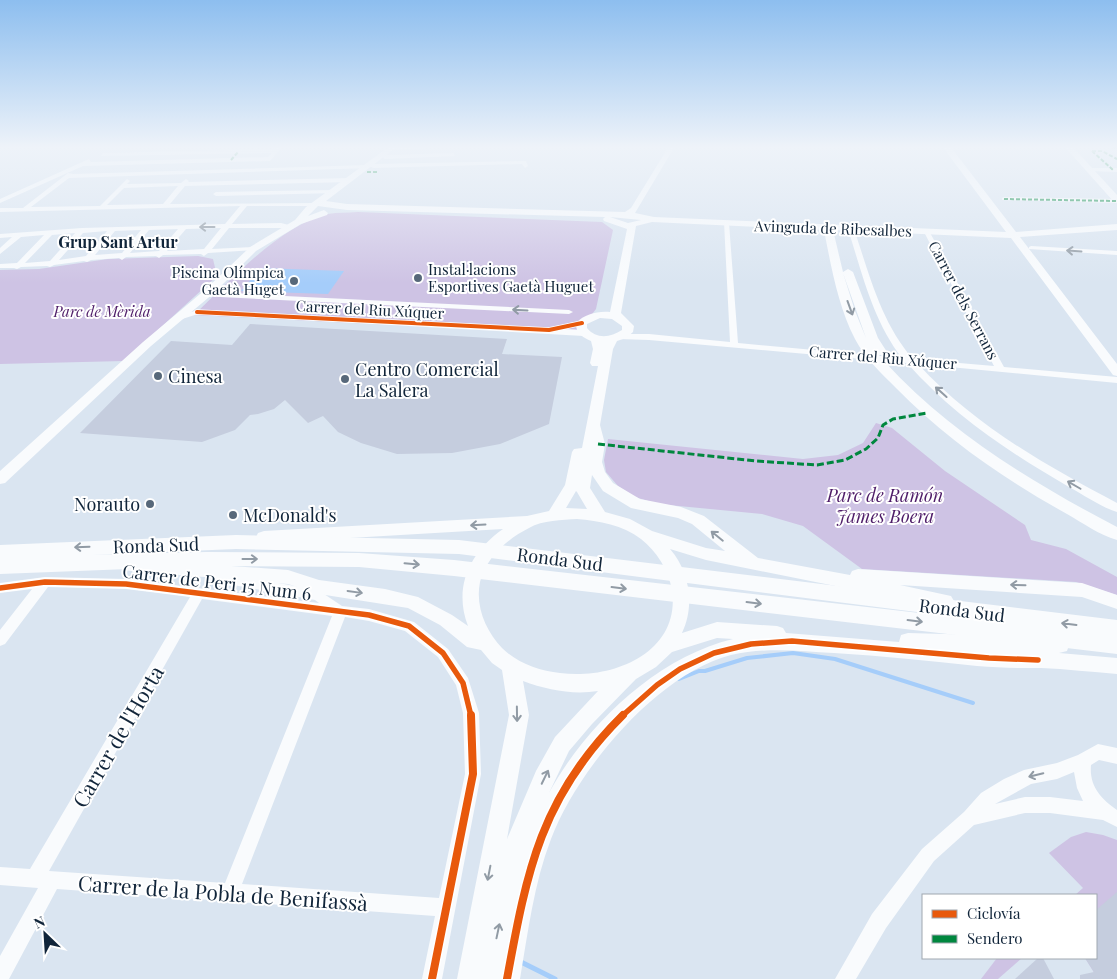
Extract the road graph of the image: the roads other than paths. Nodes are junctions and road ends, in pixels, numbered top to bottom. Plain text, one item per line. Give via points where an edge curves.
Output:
1 (20, 192) edge
2 (47, 192) edge
3 (117, 192) edge
4 (177, 192) edge
5 (218, 192) edge
6 (334, 192) joint
7 (341, 192) edge
8 (646, 192) edge
9 (982, 192) edge
10 (985, 192) edge
11 (216, 194) junction
12 (251, 194) junction
13 (1004, 200) dead end
14 (1117, 200) edge
15 (0, 201) edge
16 (207, 204) junction
17 (243, 205) junction
18 (165, 206) junction
19 (102, 207) junction
20 (313, 207) junction
21 (329, 208) junction
22 (25, 209) junction
23 (0, 210) edge
24 (630, 219) junction
25 (294, 224) junction
26 (726, 224) junction
27 (184, 227) junction
28 (226, 227) junction
29 (1117, 227) edge
30 (113, 228) junction
31 (147, 228) junction
32 (832, 228) junction
33 (851, 229) junction
34 (82, 230) junction
35 (51, 232) junction
36 (927, 232) junction
37 (20, 234) junction
38 (1017, 235) junction
39 (1, 236) dead end
40 (1031, 248) junction
41 (251, 251) junction
42 (0, 252) edge
43 (205, 253) junction
44 (1117, 254) edge
45 (160, 255) junction
46 (123, 256) junction
47 (88, 260) junction
48 (51, 264) junction
49 (17, 267) junction
50 (0, 268) edge
51 (207, 290) junction
52 (335, 301) junction
53 (466, 307) junction
54 (569, 312) dead end
55 (188, 313) junction
56 (600, 315) junction
57 (619, 318) junction
58 (324, 319) junction
59 (458, 326) junction
60 (628, 326) junction
61 (587, 332) junction
62 (649, 337) junction
63 (616, 338) junction
64 (148, 342) junction
65 (734, 344) junction
66 (880, 356) junction
67 (908, 359) junction
68 (1117, 359) edge
69 (1000, 368) junction
70 (1117, 372) edge
71 (1117, 380) edge
72 (594, 426) junction
73 (3, 476) edge
74 (1117, 508) edge
75 (554, 515) junction
76 (600, 516) junction
77 (527, 522) junction
78 (1117, 524) edge
79 (1117, 534) edge
80 (646, 535) junction
81 (236, 542) junction
82 (0, 552) edge
83 (114, 563) junction
84 (757, 563) junction
85 (0, 566) edge
86 (186, 570) junction
87 (810, 574) junction
88 (45, 582) junction
89 (706, 587) junction
90 (0, 588) edge
91 (200, 593) junction
92 (1117, 602) edge
93 (340, 612) junction
94 (994, 615) junction
95 (1117, 630) edge
96 (0, 640) edge
97 (867, 640) junction
98 (485, 642) junction
99 (666, 646) junction
100 (1117, 646) edge
101 (1038, 660) junction
102 (511, 666) junction
103 (1117, 666) edge
104 (629, 674) junction
105 (1117, 756) edge
106 (1083, 761) junction
107 (1110, 816) edge
108 (970, 818) junction
109 (0, 876) edge
110 (44, 879) junction
111 (230, 892) junction
112 (446, 908) junction
113 (0, 976) edge
114 (432, 979) edge
115 (470, 979) edge
116 (488, 979) edge
117 (507, 979) edge
118 (846, 979) edge

1 - 15 street
2 - 22 street
3 - 19 street
4 - 18 street
5 - 11 street
6 - 12 street
6 - 20 main road, Avinguda de Ribesalbes
7 - 21 main road
8 - 24 main road
9 - 38 main road
10 - 38 main road
11 - 12 street
11 - 16 street
12 - 17 street
13 - 14 street
16 - 17 street
16 - 18 street
17 - 20 street
17 - 28 street
18 - 19 street
19 - 22 street
20 - 21 main road
20 - 25 main road, Avinguda de Ribesalbes
21 - 24 main road, Avinguda de Ribesalbes
21 - 25 main road, Avinguda de Ribesalbes
22 - 23 street
24 - 26 main road, Avinguda de Ribesalbes
24 - 56 main road via 608,305
24 - 57 main road via 615,313
25 - 28 street
25 - 41 main road, Avinguda de Ribesalbes
26 - 32 main road, Avinguda de Ribesalbes
26 - 65 street
28 -> 27 street
27 - 31 street
27 - 45 street
28 - 43 street
29 - 38 main road, Avinguda de Ribesalbes
30 - 31 street
30 - 34 street
30 - 47 street
31 - 46 street
32 - 33 main road, Avinguda de Ribesalbes
32 - 66 main road via 848,305 860,337
33 - 36 main road, Avinguda de Ribesalbes
33 - 67 street via 879,310
34 - 35 street
34 - 48 street
35 - 37 street
35 - 49 street
36 - 38 main road, Avinguda de Ribesalbes
36 - 69 street, Carrer dels Serrans
37 - 39 street
37 - 42 street
38 - 40 main road
38 - 70 main road
44 -> 40 street
40 - 68 main road
41 - 43 street
41 - 51 main road, Avinguda de Ribesalbes via 218,276
43 - 45 street
45 - 46 street
46 - 47 street
47 - 48 street
48 - 49 street
49 - 50 street
51 - 52 street, Carrer del Riu Xúquer via 220,295
51 - 55 main road, Avinguda de Ribesalbes
51 - 64 main road, Avinguda de Ribesalbes
52 - 53 street, Carrer del Riu Xúquer
52 - 58 street, Carrer del Riu Xúquer
54 -> 53 street, Carrer del Riu Xúquer
53 - 59 street, Carrer del Riu Xúquer
55 - 58 street, Carrer del Riu Xúquer
55 - 64 main road, Avinguda de Ribesalbes
56 - 57 main road
56 - 61 main road via 589,318
57 - 60 main road
58 - 59 street, Carrer del Riu Xúquer
59 - 61 street, Carrer del Riu Xúquer
60 - 62 street, Carrer del Riu Xúquer
60 - 63 main road via 627,332
61 - 63 main road
61 - 75 main road via 599,349 572,485
62 - 63 street, Carrer del Riu Xúquer
62 - 65 street, Carrer del Riu Xúquer
63 - 72 main road via 607,349
64 - 73 main road, Avinguda de Ribesalbes
65 - 66 street, Carrer del Riu Xúquer
66 - 67 street, Carrer del Riu Xúquer
66 - 78 main road via 939,410 994,452
66 - 79 main road via 904,390 927,413 984,456 1061,505
67 - 69 street, Carrer del Riu Xúquer
74 -> 67 street via 1050,471 982,426 931,384
69 - 71 street, Carrer del Riu Xúquer
72 - 76 main road via 582,488
84 -> 72 main road via 698,520 681,513 636,504 608,487 595,462 598,444
75 - 76 main road
75 - 77 main road
76 - 80 main road via 624,523
77 -> 81 main road via 265,537
77 - 98 main road via 501,538 481,559 471,585 472,614
80 - 84 main road via 706,554
80 - 99 main road via 668,557 681,585 681,616
81 -> 82 main road, Ronda Sud
81 - 89 main road, Ronda Sud via 459,547 662,571
83 - 85 main road, Ronda Sud
83 - 86 main road
83 -> 89 main road, Ronda Sud via 206,559 359,560 660,592
84 - 87 main road
86 - 93 street via 318,595
86 -> 98 main road via 288,578 319,587 412,602 446,620 474,641
92 -> 87 main road via 1082,590 1050,587
87 - 94 main road via 939,599
88 - 90 street, Carrer de Peri 15 Num 6
88 - 91 street, Carrer de Peri 15 Num 6 via 126,584
88 - 96 street
89 - 94 main road, Ronda Sud
89 -> 100 main road, Ronda Sud
91 - 93 street, Carrer de Peri 15 Num 6
91 - 110 street, Carrer de l'Horta
93 - 111 street
93 - 112 street, Carrer de Peri 15 Num 6 via 409,626 443,653 463,683 471,714 472,774
95 -> 94 main road, Ronda Sud
97 - 99 main road via 717,630
97 - 100 main road
97 - 101 main road
98 - 102 main road
99 - 104 main road via 650,662
101 - 103 main road
101 - 117 main road via 1014,661 902,649 778,642 744,644 706,656 674,674 631,707 604,734 579,765 547,822 526,878
102 - 104 main road via 556,682 589,684
102 -> 115 main road via 519,715
116 -> 104 main road via 520,835 544,779 562,744
105 - 106 street via 1098,752
106 - 107 street via 1080,775 1085,788
106 -> 108 street via 1010,785 987,799
107 - 108 street via 1050,805 1025,805
108 - 118 street via 928,855 879,920
109 - 110 street, Carrer de la Pobla de Benifassà
110 - 111 street, Carrer de la Pobla de Benifassà
110 - 113 street, Carrer de l'Horta
111 - 112 street, Carrer de la Pobla de Benifassà
112 - 114 street, Carrer de Peri 15 Num 6

